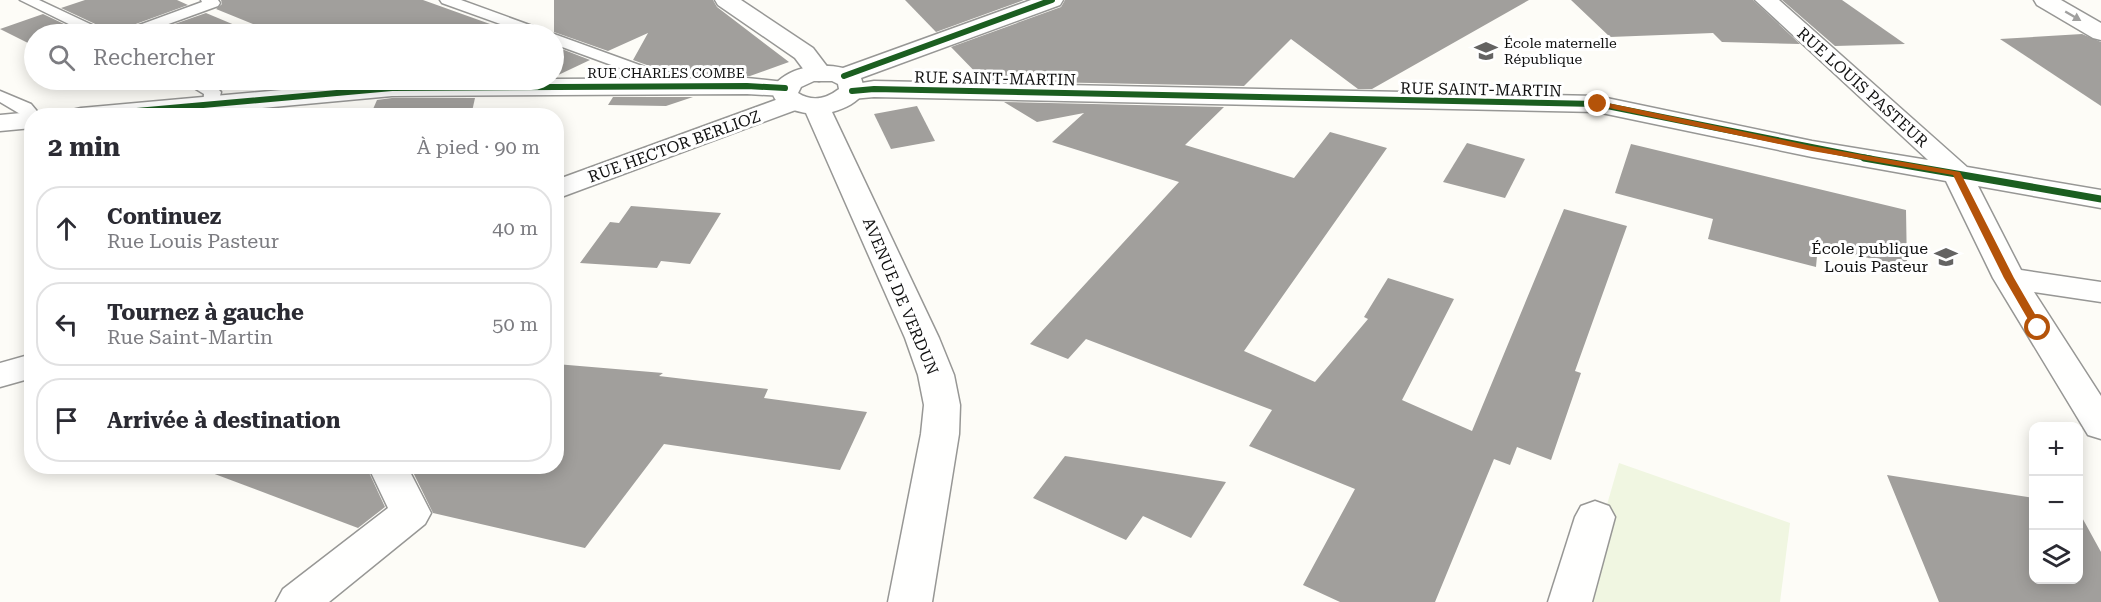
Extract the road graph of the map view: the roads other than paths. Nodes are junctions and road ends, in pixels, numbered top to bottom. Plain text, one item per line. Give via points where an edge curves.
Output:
1 (27, 0) edge
2 (208, 0) edge
3 (447, 0) edge
4 (726, 0) edge
5 (1051, 0) edge
6 (1766, 0) edge
7 (2045, 0) edge
8 (79, 24) edge
9 (155, 24) edge
10 (513, 24) edge
11 (2101, 33) edge
12 (564, 43) edge
13 (848, 83) junction
14 (683, 86) junction
15 (564, 87) edge
16 (209, 90) edge
17 (369, 90) edge
18 (803, 92) junction
19 (0, 96) edge
20 (211, 104) junction
21 (25, 108) edge
22 (168, 108) edge
23 (24, 119) edge
24 (0, 123) edge
25 (1957, 173) junction
26 (564, 187) edge
27 (2101, 199) edge
28 (2009, 278) junction
29 (2101, 292) edge
30 (24, 368) edge
31 (0, 375) edge
32 (2101, 426) edge
33 (391, 474) edge
34 (1595, 517) dead end
35 (298, 602) edge
36 (910, 602) edge
37 (1570, 602) edge

1 - 8 lane
2 - 9 lane via 213,3
3 - 10 lane
4 - 18 street, AVENUE DE VERDUN via 804,53
5 - 13 street
6 - 25 street, RUE LOUIS PASTEUR
7 -> 11 street
12 - 14 lane
13 - 18 street, RUE SAINT-MARTIN
13 - 25 street, RUE SAINT-MARTIN via 885,89 1598,104
14 - 15 street, RUE CHARLES COMBE
14 - 18 street, RUE CHARLES COMBE via 747,86
16 - 20 lane via 213,92
17 - 20 street, RUE CHARLES COMBE
18 - 26 street, RUE HECTOR BERLIOZ
18 - 36 street, AVENUE DE VERDUN via 922,338 936,375 942,405 940,434
19 - 21 lane
20 - 22 street, RUE CHARLES COMBE
23 - 24 street
25 - 27 street, RUE SAINT-MARTIN
25 - 28 street, RUE LOUIS PASTEUR
28 - 29 street
28 - 32 street, RUE LOUIS PASTEUR
30 - 31 street
33 - 35 street via 411,513
34 - 37 street

